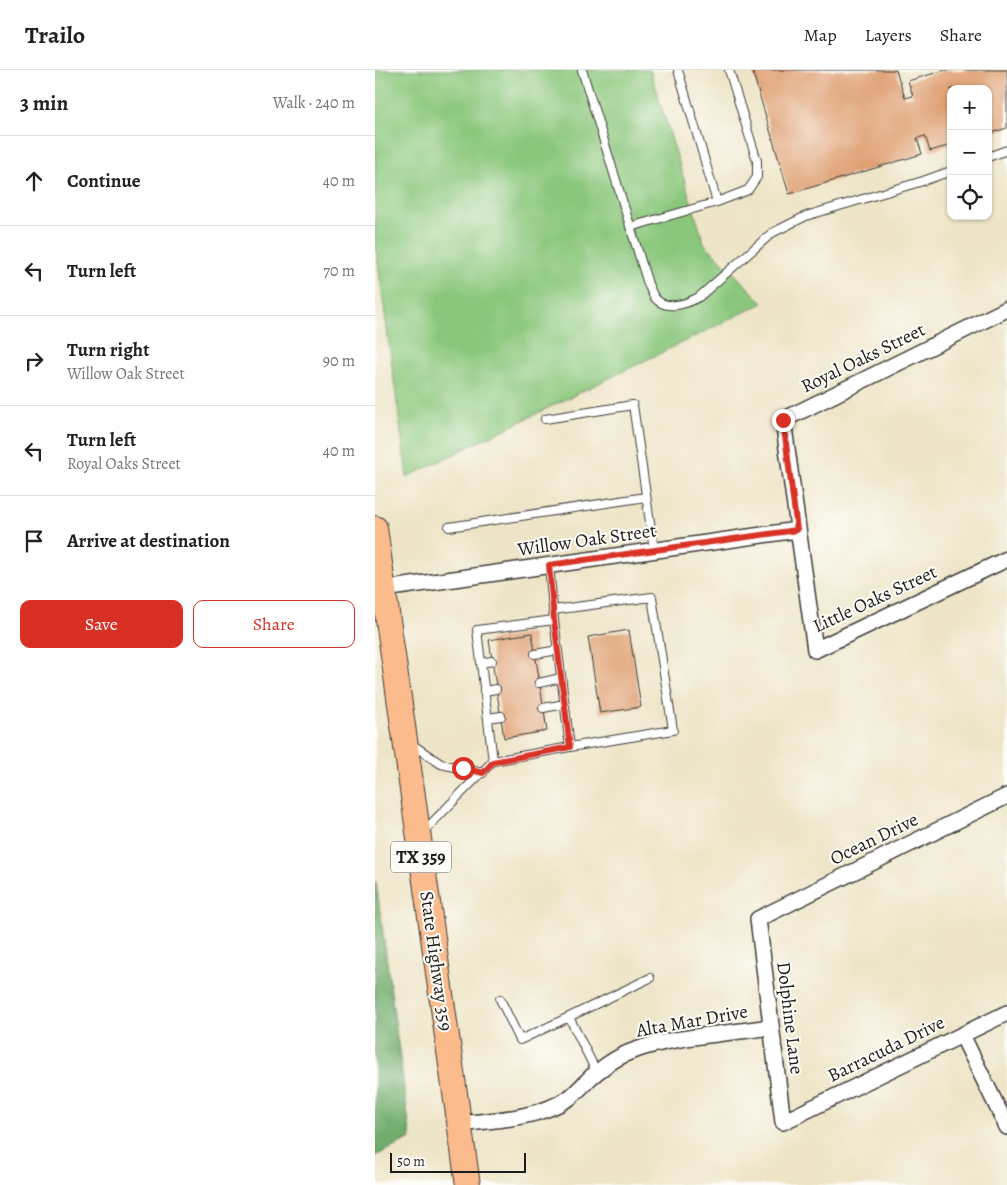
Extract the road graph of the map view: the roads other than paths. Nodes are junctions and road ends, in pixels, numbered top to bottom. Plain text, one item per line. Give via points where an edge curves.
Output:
1 (582, 70) edge
2 (678, 70) edge
3 (729, 70) edge
4 (1007, 150) edge
5 (992, 156) edge
6 (947, 172) edge
7 (717, 202) junction
8 (630, 227) junction
9 (1007, 309) edge
10 (545, 418) dead end
11 (646, 497) junction
12 (449, 527) dead end
13 (375, 528) edge
14 (797, 530) junction
15 (654, 550) junction
16 (1007, 559) edge
17 (549, 565) junction
18 (382, 604) edge
19 (553, 610) junction
20 (554, 620) junction
21 (558, 650) junction
22 (535, 654) dead end
23 (492, 661) dead end
24 (481, 663) junction
25 (561, 678) junction
26 (539, 682) dead end
27 (496, 689) dead end
28 (484, 692) junction
29 (565, 704) junction
30 (543, 708) dead end
31 (501, 716) dead end
32 (487, 718) junction
33 (405, 739) junction
34 (570, 747) junction
35 (493, 762) junction
36 (483, 773) junction
37 (1007, 796) edge
38 (418, 837) junction
39 (758, 918) joint
40 (650, 978) dead end
41 (500, 999) dead end
42 (1007, 1013) edge
43 (569, 1017) junction
44 (771, 1027) junction
45 (962, 1034) junction
46 (597, 1073) junction
47 (783, 1122) joint
48 (459, 1124) junction
49 (1007, 1127) edge
50 (468, 1185) edge

1 - 8 lane
2 - 7 lane
3 - 7 lane via 757,161 757,177 748,190
4 - 5 lane
6 - 8 lane via 788,224 772,233 687,304 667,305 655,299 647,284
7 - 8 lane
9 - 14 street, Royal Oaks Street via 783,420
10 - 11 lane via 633,405
11 - 12 lane
11 - 15 lane
13 - 18 main road, State Highway 359 / TX 359
14 - 15 street, Willow Oak Street
14 - 16 street, Little Oaks Street via 815,650
15 - 17 street, Willow Oak Street
17 - 18 street, Willow Oak Street
17 - 19 lane
18 - 33 main road, State Highway 359 / TX 359
19 - 20 lane
19 - 34 lane via 653,597 673,730
20 - 21 lane
20 - 24 lane via 477,630
21 - 22 lane
21 - 25 lane
23 - 24 lane
24 - 28 lane
25 - 26 lane
25 - 29 lane
27 - 28 lane
28 - 32 lane
29 - 30 lane
29 - 34 lane
31 - 32 lane
32 - 35 lane
33 - 36 lane via 441,764
33 - 38 main road, State Highway 359 / TX 359
34 - 35 lane
35 - 36 lane
36 - 38 lane
37 - 39 street, Ocean Drive
38 - 48 main road, State Highway 359 / TX 359
39 - 44 street, Dolphine Lane
40 - 43 lane
41 - 43 lane via 520,1040
42 - 45 street, Barracuda Drive
43 - 46 lane
44 - 46 street, Alta Mar Drive via 651,1046 631,1052
44 - 47 street, Dolphine Lane
45 - 47 street, Barracuda Drive
45 - 49 street
46 - 48 street, Alta Mar Drive via 570,1097 548,1108 511,1118
48 - 50 main road, State Highway 359 / TX 359

